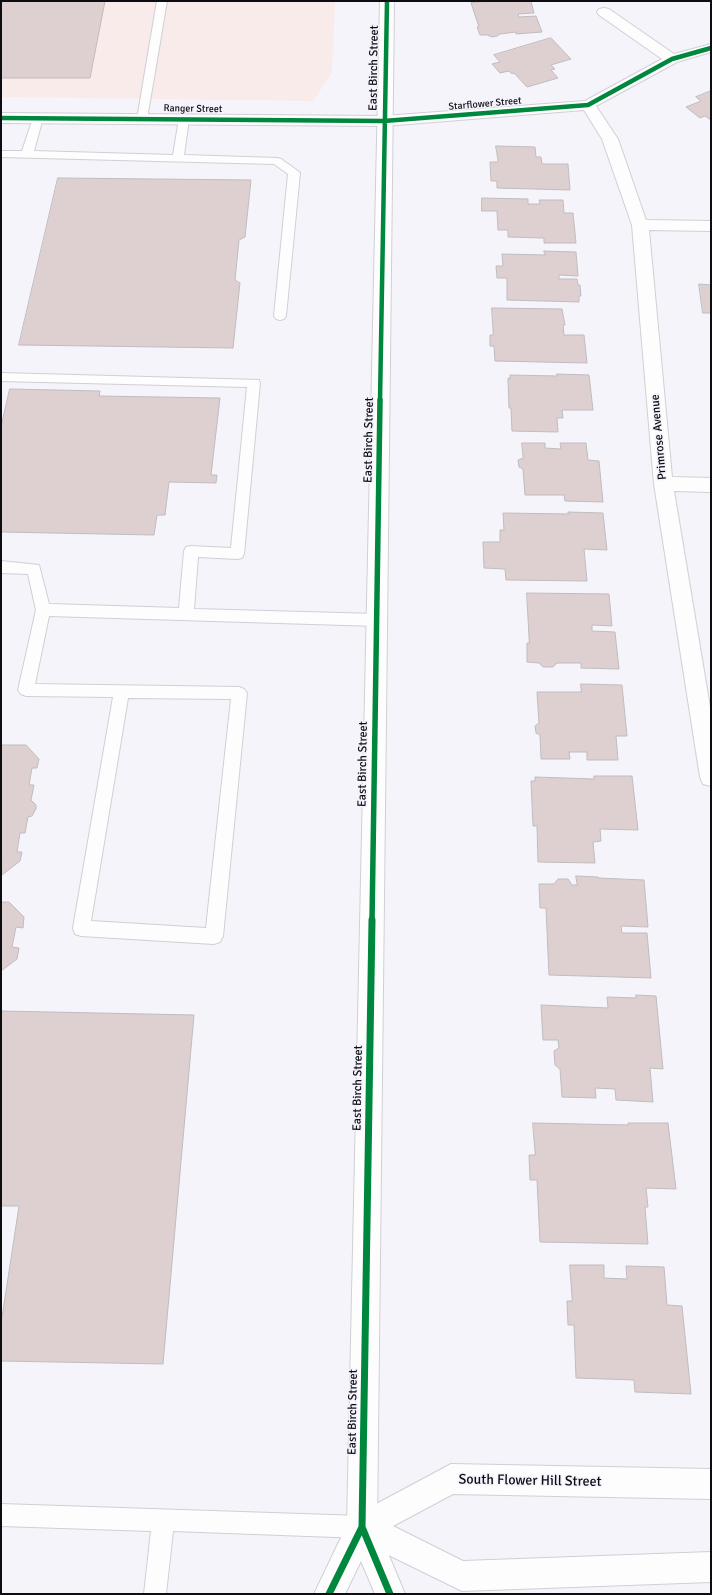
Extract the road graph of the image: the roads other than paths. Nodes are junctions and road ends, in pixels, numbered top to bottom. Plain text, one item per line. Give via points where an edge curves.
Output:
1 (162, 1) edge
2 (386, 1) edge
3 (604, 12) dead end
4 (711, 48) edge
5 (672, 59) junction
6 (588, 105) junction
7 (1, 118) edge
8 (38, 118) junction
9 (142, 119) junction
10 (184, 119) junction
11 (384, 122) junction
12 (1, 154) edge
13 (27, 154) junction
14 (178, 158) junction
15 (640, 225) junction
16 (711, 226) edge
17 (280, 316) dead end
18 (1, 377) edge
19 (663, 484) junction
20 (711, 485) edge
21 (1, 568) edge
22 (43, 610) junction
23 (186, 614) junction
24 (377, 620) junction
25 (122, 691) junction
26 (711, 777) edge
27 (711, 1484) edge
28 (1, 1515) edge
29 (163, 1520) junction
30 (362, 1527) junction
31 (711, 1567) edge
32 (155, 1594) edge
33 (329, 1594) edge
34 (390, 1594) edge

1 - 9 lane
2 - 11 street, East Birch Street
3 - 5 street
4 - 5 street
5 - 6 street
6 - 11 street, Starflower Street
6 - 15 street, Primrose Avenue via 610,139
7 - 8 street, Ranger Street
8 - 9 street, Ranger Street
8 - 13 lane
9 - 10 street, Ranger Street
10 - 11 street, Ranger Street
10 - 14 lane
11 - 24 street, East Birch Street
12 - 13 lane
13 - 14 lane
14 - 17 lane via 276,161 294,173
15 - 16 street
15 - 19 street, Primrose Avenue
18 - 23 lane via 254,383 237,554 191,551
19 - 20 street
19 - 26 street, Primrose Avenue
21 - 22 lane via 34,569
22 - 23 lane
22 - 25 lane via 26,690
23 - 24 lane
24 - 30 street, East Birch Street
25 - 25 lane via 239,694 214,936 81,928
27 - 30 street, South Flower Hill Street via 451,1479
28 - 29 lane
29 - 30 lane
29 - 32 lane
30 - 31 street via 462,1576
30 - 33 street, East Birch Street
30 - 34 street, East Birch Street

